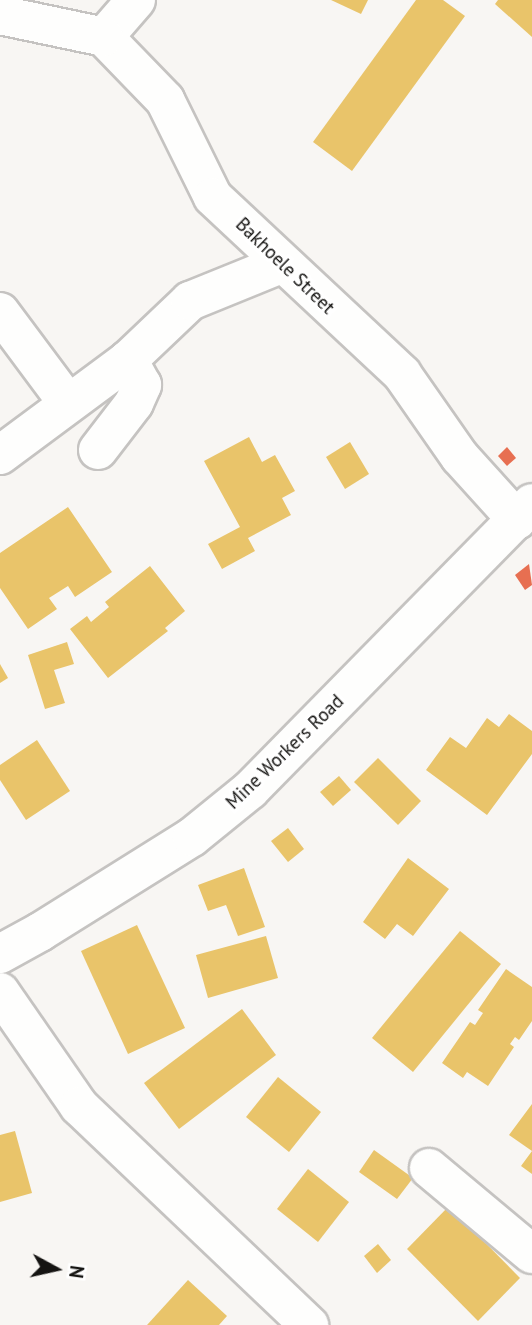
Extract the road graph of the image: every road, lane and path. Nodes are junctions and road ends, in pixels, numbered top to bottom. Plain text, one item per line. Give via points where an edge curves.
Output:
1 (136, 0) edge
2 (0, 15) edge
3 (104, 37) junction
4 (281, 264) junction
5 (0, 312) edge
6 (128, 360) junction
7 (67, 402) junction
8 (98, 450) dead end
9 (0, 455) edge
10 (525, 512) edge
11 (0, 954) edge
12 (0, 992) edge
13 (429, 1168) dead end
14 (532, 1254) edge
15 (309, 1325) edge

1 - 3 street
2 - 3 street
3 - 4 street, Bakhoele Street via 165,100 213,197
4 - 6 street via 190,301
4 - 10 street, Bakhoele Street via 402,374 460,457
5 - 7 street
6 - 7 street
6 - 8 street via 142,385
7 - 9 street
10 - 11 street, Mine Workers Road via 250,790 192,837
12 - 15 street via 79,1106
13 - 14 street

